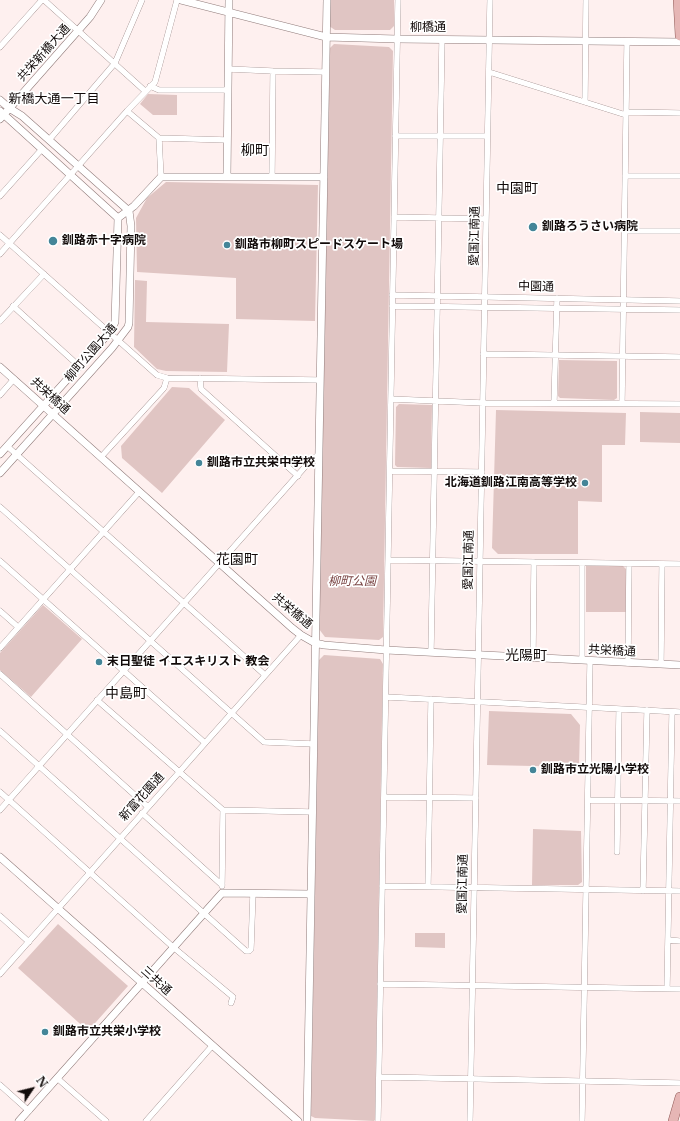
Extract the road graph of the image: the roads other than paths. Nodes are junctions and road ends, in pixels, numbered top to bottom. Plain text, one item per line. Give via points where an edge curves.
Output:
1 (43, 0) edge
2 (101, 0) edge
3 (142, 0) edge
4 (177, 0) edge
5 (181, 0) edge
6 (229, 0) edge
7 (327, 0) edge
8 (398, 0) edge
9 (490, 0) edge
10 (586, 0) edge
11 (678, 0) edge
12 (229, 12) junction
13 (78, 31) junction
14 (680, 36) edge
15 (326, 37) junction
16 (397, 39) junction
17 (442, 39) junction
18 (488, 41) junction
19 (586, 41) junction
20 (627, 42) junction
21 (680, 42) edge
22 (0, 47) edge
23 (115, 64) junction
24 (228, 69) junction
25 (273, 71) junction
26 (325, 72) junction
27 (489, 72) junction
28 (148, 89) junction
29 (228, 90) junction
30 (0, 100) edge
31 (585, 102) junction
32 (9, 108) junction
33 (127, 111) junction
34 (680, 112) edge
35 (626, 114) junction
36 (1, 115) edge
37 (395, 136) junction
38 (440, 136) junction
39 (487, 136) junction
40 (159, 138) junction
41 (49, 140) junction
42 (227, 140) junction
43 (42, 149) junction
44 (78, 166) junction
45 (71, 175) junction
46 (161, 176) junction
47 (625, 176) junction
48 (680, 176) edge
49 (227, 177) junction
50 (272, 177) junction
51 (324, 177) junction
52 (0, 196) edge
53 (129, 211) junction
54 (394, 217) junction
55 (118, 218) junction
56 (438, 218) junction
57 (486, 219) junction
58 (624, 231) junction
59 (680, 231) edge
60 (0, 235) edge
61 (10, 244) junction
62 (0, 254) edge
63 (44, 274) junction
64 (392, 295) junction
65 (438, 296) junction
66 (484, 297) junction
67 (557, 298) junction
68 (624, 300) junction
69 (680, 301) edge
70 (14, 306) junction
71 (392, 306) junction
72 (438, 306) junction
73 (484, 307) junction
74 (557, 308) junction
75 (623, 309) junction
76 (680, 310) edge
77 (0, 321) edge
78 (109, 333) junction
79 (118, 340) junction
80 (484, 354) junction
81 (555, 355) junction
82 (623, 356) junction
83 (680, 357) edge
84 (79, 366) junction
85 (0, 367) edge
86 (167, 378) junction
87 (200, 378) junction
88 (14, 379) junction
89 (320, 380) junction
90 (0, 395) edge
91 (391, 399) junction
92 (436, 401) junction
93 (483, 402) junction
94 (554, 403) junction
95 (622, 403) junction
96 (680, 404) edge
97 (44, 406) junction
98 (52, 413) junction
99 (7, 446) junction
100 (0, 454) edge
101 (16, 454) junction
102 (319, 455) junction
103 (101, 457) junction
104 (390, 471) junction
105 (435, 471) junction
106 (482, 472) junction
107 (0, 473) edge
108 (298, 476) junction
109 (140, 492) junction
110 (0, 507) edge
111 (104, 531) junction
112 (0, 560) edge
113 (388, 560) junction
114 (434, 560) junction
115 (480, 561) junction
116 (534, 562) junction
117 (220, 563) junction
118 (582, 563) junction
119 (629, 564) junction
120 (662, 564) junction
121 (680, 564) edge
122 (70, 569) junction
123 (44, 599) junction
124 (184, 603) junction
125 (0, 611) edge
126 (18, 627) junction
127 (301, 635) junction
128 (150, 641) junction
129 (315, 643) junction
130 (0, 648) edge
131 (386, 650) junction
132 (431, 652) junction
133 (478, 655) junction
134 (533, 657) junction
135 (582, 660) junction
136 (590, 661) junction
137 (628, 663) junction
138 (661, 664) junction
139 (680, 665) edge
140 (124, 671) junction
141 (0, 674) edge
142 (265, 675) junction
143 (386, 696) junction
144 (431, 699) junction
145 (97, 700) junction
146 (478, 702) junction
147 (589, 707) junction
148 (619, 709) junction
149 (647, 710) junction
150 (672, 712) junction
151 (680, 712) edge
152 (231, 713) junction
153 (0, 731) edge
154 (67, 734) junction
155 (205, 743) junction
156 (314, 744) junction
157 (39, 766) junction
158 (180, 772) junction
159 (0, 792) edge
160 (384, 796) junction
161 (430, 797) junction
162 (476, 798) junction
163 (9, 800) junction
164 (588, 800) junction
165 (618, 800) junction
166 (645, 801) junction
167 (671, 801) junction
168 (680, 801) edge
169 (148, 807) junction
170 (0, 810) edge
171 (223, 810) junction
172 (313, 812) junction
173 (142, 813) junction
174 (120, 838) junction
175 (617, 852) dead end
176 (0, 857) edge
177 (90, 873) junction
178 (222, 885) junction
179 (382, 886) junction
180 (428, 887) junction
181 (474, 888) junction
182 (586, 890) junction
183 (643, 891) junction
184 (669, 891) junction
185 (680, 891) edge
186 (222, 893) junction
187 (253, 893) junction
188 (311, 894) junction
189 (58, 909) junction
190 (203, 913) junction
191 (0, 916) edge
192 (668, 940) junction
193 (680, 941) edge
194 (28, 942) junction
195 (173, 947) junction
196 (0, 973) edge
197 (142, 983) junction
198 (380, 984) junction
199 (472, 985) junction
200 (585, 988) junction
201 (667, 989) junction
202 (680, 989) edge
203 (231, 1003) dead end
204 (212, 1046) junction
205 (57, 1078) junction
206 (379, 1078) junction
207 (471, 1079) junction
208 (583, 1081) junction
209 (680, 1083) edge
210 (0, 1085) edge
211 (680, 1097) edge
212 (29, 1110) junction
213 (294, 1120) edge
214 (19, 1121) edge
215 (106, 1121) edge
216 (146, 1121) edge
217 (307, 1121) edge
218 (378, 1121) edge
219 (470, 1121) edge
220 (582, 1121) edge
221 (673, 1121) edge

1 - 13 street
1 - 22 street
2 - 13 street, 共栄新橋大通
3 - 23 street
4 - 28 street via 155,82
5 - 12 street, 柳橋通
6 - 12 street
7 - 15 street
8 - 16 street
9 - 18 street, 愛国江南通
10 - 19 street
11 - 14 main road
12 - 15 street, 柳橋通
12 - 24 street
13 - 23 street
13 - 32 street, 共栄新橋大通
15 - 16 street, 柳橋通
15 - 26 street
16 - 17 street, 柳橋通
16 - 37 street
17 - 18 street, 柳橋通
17 - 38 street
18 - 19 street, 柳橋通
18 - 27 street, 愛国江南通
19 - 20 street, 柳橋通
19 - 31 street
20 - 21 street, 柳橋通
20 - 35 street
23 - 28 street
23 - 41 street
24 - 25 street
24 - 29 street
25 - 26 street
25 - 50 street
26 - 51 street
27 - 31 street
27 - 39 street, 愛国江南通
28 - 29 street
28 - 33 street
29 - 42 street
30 - 32 street
31 - 35 street
32 - 36 street, 共栄新橋大通
32 - 41 street
33 - 40 street
33 - 44 street
34 - 35 street
35 - 47 street
36 - 43 street
37 - 38 street
37 - 54 street
38 - 39 street
38 - 56 street
39 - 57 street, 愛国江南通
40 - 42 street
40 - 46 street
41 - 44 street
42 - 49 street
43 - 45 street
43 - 52 street
44 - 45 street
44 - 53 street
45 - 55 street
45 - 61 street
46 - 49 street
46 - 53 street
47 - 48 street
47 - 58 street
49 - 50 street
50 - 51 street
51 - 89 street
53 - 55 street
53 - 79 street, 柳町公園大通 via 129,323
54 - 56 street
54 - 64 street
55 - 78 street, 柳町公園大通 via 116,318
56 - 57 street
56 - 65 street
57 - 66 street, 愛国江南通
58 - 59 street
58 - 68 street
60 - 61 street
61 - 62 street
61 - 63 street
63 - 70 street
63 - 78 street
64 - 65 street, 中園通
64 - 71 street
65 - 66 street, 中園通
65 - 72 street
66 - 67 street, 中園通
66 - 73 street, 愛国江南通
67 - 68 street, 中園通
67 - 74 street
68 - 69 street, 中園通
68 - 75 street
70 - 77 street
70 - 84 street
71 - 72 street, 中園通
71 - 91 street
72 - 73 street, 中園通
72 - 92 street
73 - 74 street, 中園通
73 - 80 street, 愛国江南通
74 - 75 street, 中園通
74 - 81 street
75 - 76 street, 中園通
75 - 82 street
78 - 79 street
78 - 84 street, 柳町公園大通
79 - 86 street via 157,375
79 - 98 street, 柳町公園大通
80 - 81 street
80 - 93 street, 愛国江南通
81 - 82 street
81 - 94 street
82 - 83 street
82 - 95 street
84 - 97 street, 柳町公園大通
85 - 88 street, 共栄橋通
86 - 87 street
86 - 103 street via 164,388
87 - 89 street
87 - 108 street via 201,389
88 - 90 street
88 - 97 street, 共栄橋通
89 - 102 street
91 - 92 street
91 - 104 street
92 - 93 street
92 - 105 street
93 - 94 street
93 - 106 street, 愛国江南通
94 - 95 street
95 - 96 street
97 - 98 street, 共栄橋通
97 - 99 street, 柳町公園大通
98 - 101 street, 柳町公園大通
98 - 103 street, 共栄橋通
99 - 100 street, 柳町公園大通
99 - 101 street
101 - 107 street, 柳町公園大通
101 - 111 street
102 - 108 street via 312,459
102 - 129 street
103 - 109 street, 共栄橋通
104 - 105 street
104 - 113 street
105 - 106 street
105 - 114 street
106 - 115 street, 愛国江南通
108 - 117 street
109 - 111 street
109 - 117 street, 共栄橋通
110 - 122 street
111 - 122 street
111 - 124 street
112 - 123 street
113 - 114 street
113 - 131 street
114 - 115 street
114 - 132 street
115 - 116 street
115 - 133 street, 愛国江南通
116 - 118 street
116 - 134 street
117 - 124 street
117 - 127 street, 共栄橋通
118 - 119 street
118 - 135 street
119 - 120 street
119 - 137 street
120 - 121 street
120 - 138 street
122 - 123 street
122 - 128 street
123 - 126 street
123 - 140 street
124 - 128 street
124 - 142 street
125 - 126 street
126 - 130 street
127 - 129 street, 共栄橋通
127 - 142 street, 新富花園通
128 - 140 street
128 - 152 street
129 - 131 street, 共栄橋通
129 - 156 street
131 - 132 street, 共栄橋通
131 - 143 street
132 - 133 street, 共栄橋通
133 - 134 street, 共栄橋通
133 - 146 street, 愛国江南通
134 - 135 street, 共栄橋通
135 - 136 street, 共栄橋通
136 - 137 street, 共栄橋通
136 - 147 street
137 - 138 street, 共栄橋通
138 - 139 street, 共栄橋通
140 - 145 street
140 - 155 street
141 - 154 street
142 - 152 street, 新富花園通
143 - 144 street
143 - 160 street
144 - 146 street
144 - 161 street
145 - 154 street
145 - 158 street
146 - 147 street
146 - 162 street, 愛国江南通
147 - 148 street
147 - 164 street
148 - 149 street
148 - 165 street
149 - 150 street
149 - 166 street
150 - 151 street
150 - 167 street
152 - 155 street, 新富花園通
152 - 156 street via 264,742
153 - 157 street
154 - 157 street
154 - 169 street
155 - 158 street, 新富花園通
156 - 172 street
157 - 163 street
157 - 174 street
158 - 169 street, 新富花園通
158 - 171 street
159 - 163 street
160 - 161 street
160 - 179 street
161 - 162 street
161 - 180 street
162 - 181 street, 愛国江南通
163 - 170 street
163 - 177 street
164 - 165 street
164 - 182 street
165 - 166 street
165 - 175 street
166 - 167 street
166 - 183 street
167 - 168 street
167 - 184 street
169 - 173 street, 新富花園通
171 - 172 street
171 - 178 street
172 - 188 street
173 - 174 street, 新富花園通
173 - 178 street
174 - 177 street, 新富花園通
174 - 190 street
176 - 189 street, 三共通
177 - 189 street, 新富花園通
177 - 195 street
178 - 186 street
179 - 180 street
179 - 198 street
180 - 181 street
181 - 182 street
181 - 199 street, 愛国江南通
182 - 183 street
182 - 200 street
183 - 184 street
184 - 185 street
184 - 192 street
186 - 187 street
186 - 190 street
187 - 188 street
187 - 190 street via 249,952
188 - 217 street
189 - 194 street, 新富花園通
189 - 197 street, 三共通
190 - 195 street
191 - 194 street
192 - 193 street
192 - 201 street
194 - 196 street, 新富花園通
195 - 197 street
195 - 203 street via 233,997
197 - 204 street, 三共通
197 - 205 street
198 - 199 street
198 - 206 street
199 - 200 street
199 - 207 street, 愛国江南通
200 - 201 street
200 - 208 street
201 - 202 street
204 - 213 street, 三共通
204 - 216 street
205 - 212 street
205 - 215 street
206 - 207 street
206 - 218 street
207 - 208 street
207 - 219 street, 愛国江南通
208 - 209 street
208 - 220 street
210 - 212 street
211 - 221 main road
212 - 214 street

